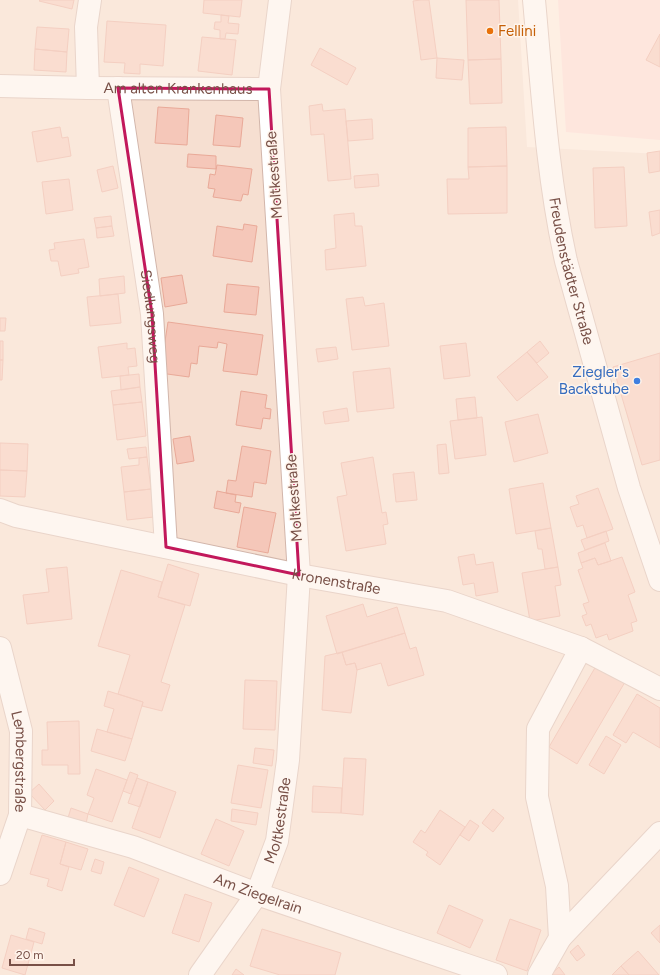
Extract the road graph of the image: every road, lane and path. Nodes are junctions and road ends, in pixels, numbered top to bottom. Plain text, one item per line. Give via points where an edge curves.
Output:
1 (90, 0) edge
2 (280, 0) edge
3 (534, 0) edge
4 (0, 86) edge
5 (88, 88) junction
6 (118, 88) junction
7 (269, 89) junction
8 (0, 510) edge
9 (166, 547) junction
10 (299, 575) junction
11 (660, 580) edge
12 (0, 648) edge
13 (581, 648) junction
14 (660, 689) edge
15 (20, 815) junction
16 (660, 833) edge
17 (0, 874) edge
18 (257, 894) junction
19 (560, 938) junction
20 (200, 975) edge
21 (496, 975) edge
22 (539, 975) edge

1 - 5 street, Am alten Krankenhaus via 86,27
2 - 7 street, Moltkestraße
3 - 11 street, Freudenstädter Straße via 549,160 566,261 630,488
4 - 5 street, Am alten Krankenhaus
5 - 6 street, Am alten Krankenhaus
6 - 7 street, Am alten Krankenhaus
6 - 9 street, Siedlungsweg via 152,314
7 - 10 street, Moltkestraße
8 - 9 street, Kronenstraße via 16,516
9 - 10 street, Kronenstraße
10 - 13 street, Kronenstraße via 447,602
10 - 18 street, Moltkestraße via 288,760 277,841
12 - 15 street, Lembergstraße via 21,730
13 - 14 street, Kronenstraße
13 - 19 street via 538,729 537,797 557,886
15 - 17 street, Lembergstraße
15 - 18 street, Am Ziegelrain via 133,847
16 - 19 street
18 - 20 street, Moltkestraße
18 - 21 street, Am Ziegelrain
19 - 22 street

